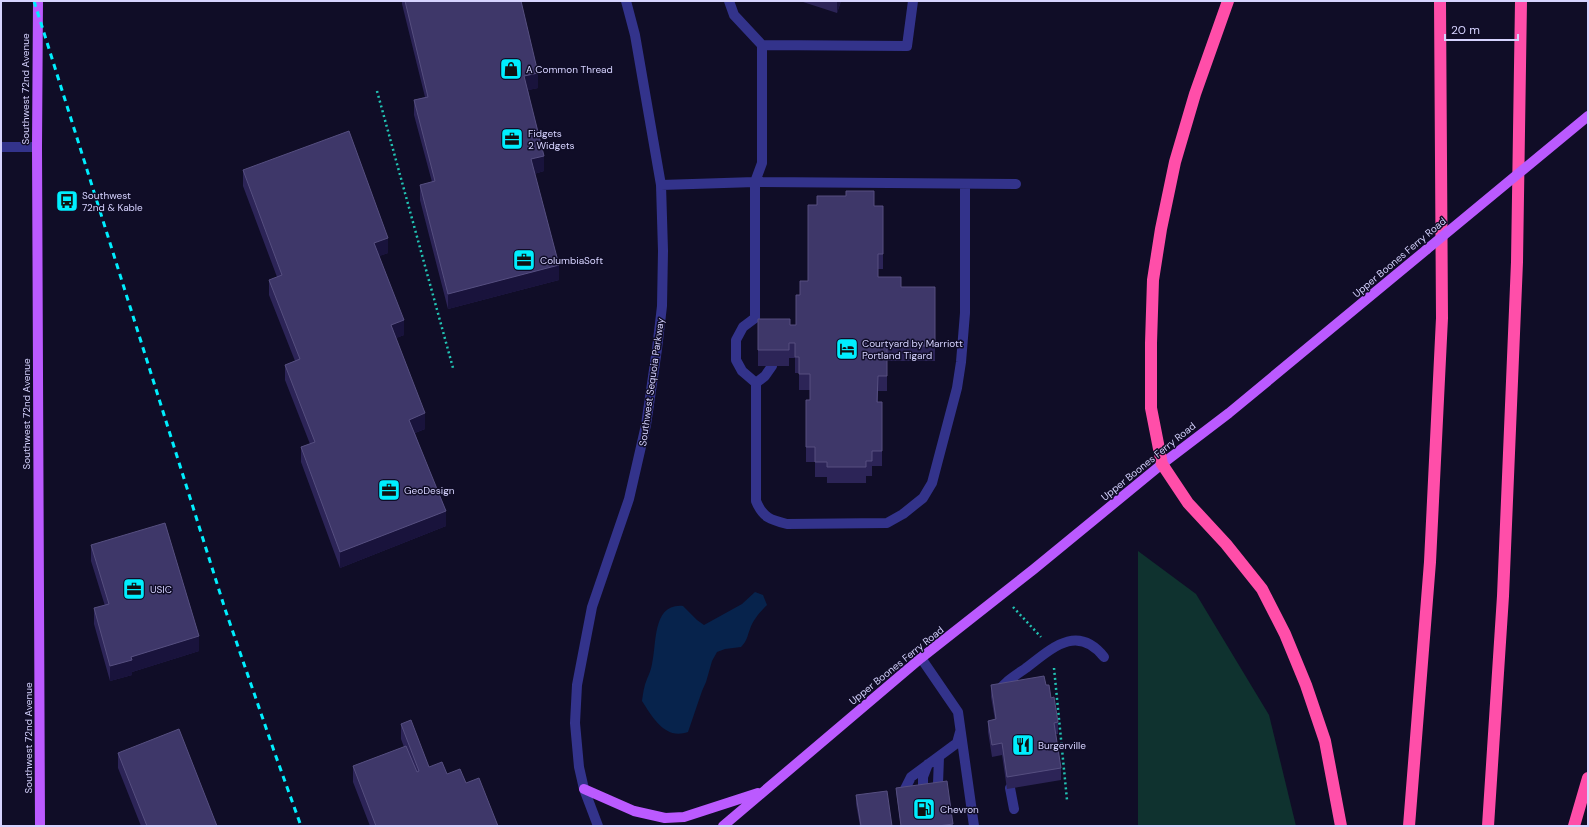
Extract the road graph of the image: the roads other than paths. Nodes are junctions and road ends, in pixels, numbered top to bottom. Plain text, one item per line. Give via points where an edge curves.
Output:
1 (38, 1) edge
2 (626, 1) edge
3 (728, 1) edge
4 (913, 1) edge
5 (1228, 1) edge
6 (1440, 1) edge
7 (1521, 1) edge
8 (762, 45) junction
9 (1588, 116) edge
10 (1, 147) edge
11 (37, 147) junction
12 (755, 182) junction
13 (966, 184) junction
14 (1016, 184) dead end
15 (661, 185) junction
16 (772, 366) edge
17 (756, 383) junction
18 (1162, 464) junction
19 (1104, 657) dead end
20 (921, 658) junction
21 (997, 696) edge
22 (961, 730) junction
23 (939, 757) junction
24 (929, 762) junction
25 (1588, 778) edge
26 (1010, 788) edge
27 (584, 789) junction
28 (762, 791) junction
29 (924, 803) edge
30 (941, 805) edge
31 (1014, 809) dead end
32 (40, 826) edge
33 (598, 826) edge
34 (723, 826) edge
35 (911, 826) edge
36 (974, 826) edge
37 (1340, 826) edge
38 (1409, 826) edge
39 (1488, 826) edge
40 (1574, 826) edge

1 - 11 main road, Southwest 72nd Avenue
2 - 15 street, Southwest Sequoia Parkway via 635,35
3 - 8 street via 734,15
4 - 8 street via 907,46
5 - 18 highway via 1195,94 1175,162 1153,280 1151,408
6 - 38 highway via 1442,318 1430,562
7 - 39 highway via 1517,262 1503,596
8 - 12 street via 762,163
9 - 18 main road, Upper Boones Ferry Road, bridge via 1229,413
10 - 11 street
11 - 32 main road, Southwest 72nd Avenue
12 - 13 street
12 - 15 street
12 - 17 street via 759,320 743,327 736,340 736,360 742,371
13 - 14 street
13 - 17 street via 965,313 961,362 957,388 932,483 923,498 887,523 788,524 774,521 760,512 756,501
15 - 27 street, Southwest Sequoia Parkway via 662,306 646,424 629,499 592,607 577,685 575,723
16 - 17 street
18 - 20 main road, Upper Boones Ferry Road
18 - 37 highway via 1188,503 1226,544 1262,589 1285,634 1325,741
19 - 21 street via 1095,647 1078,640 1056,645 1005,683
20 - 22 street via 958,712
20 - 28 main road, Upper Boones Ferry Road
22 - 23 street via 957,743
22 - 36 street
23 - 24 street
23 - 30 street via 938,784
24 - 29 street via 923,777
24 - 35 street via 911,777 905,789
25 - 40 highway
26 - 31 street
27 - 28 main road via 634,811 665,818 684,817
27 - 33 street, Southwest Sequoia Parkway
28 - 34 main road, Upper Boones Ferry Road

